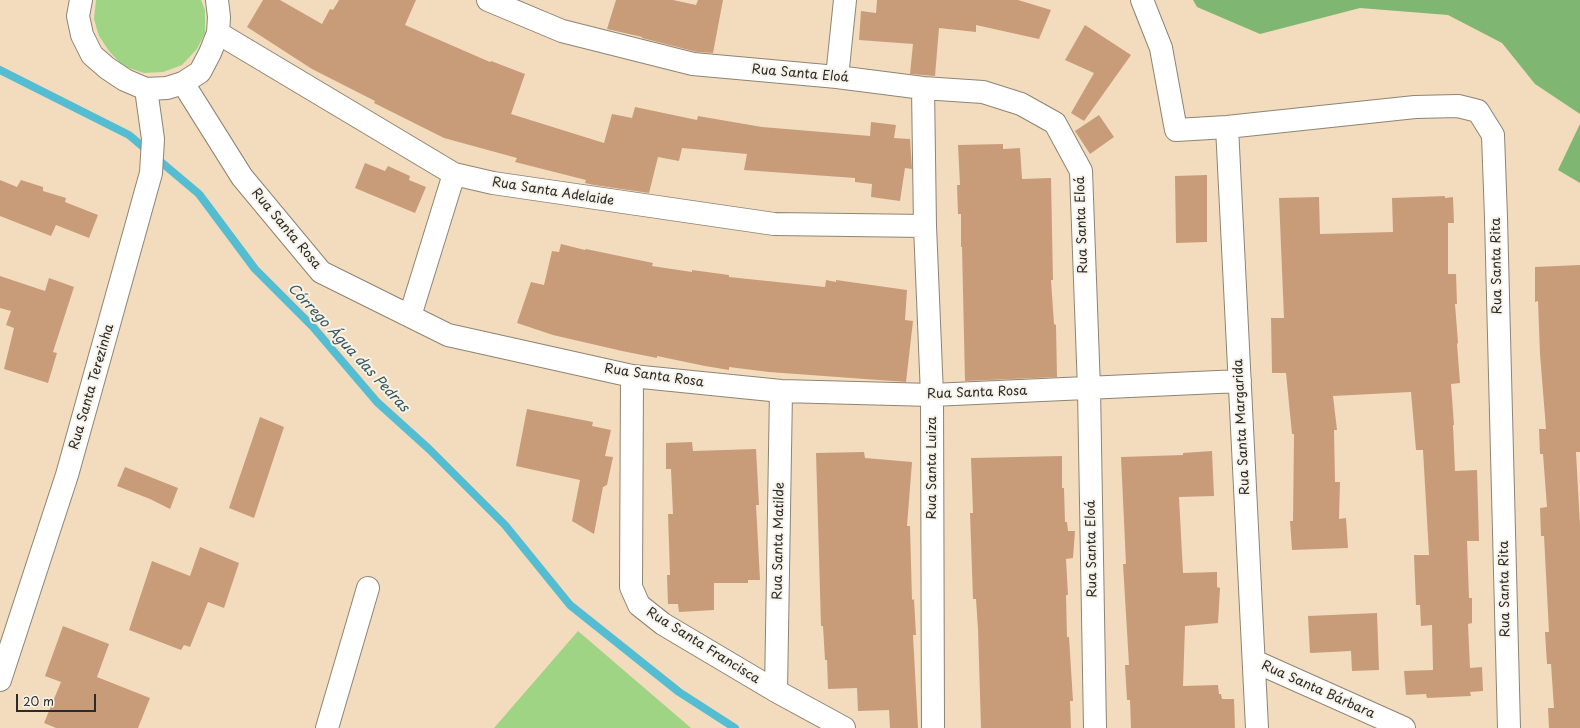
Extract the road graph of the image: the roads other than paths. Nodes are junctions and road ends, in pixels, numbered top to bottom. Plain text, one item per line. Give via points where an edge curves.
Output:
1 (81, 0) edge
2 (217, 0) edge
3 (488, 0) edge
4 (845, 0) edge
5 (1142, 0) edge
6 (218, 33) junction
7 (837, 77) junction
8 (183, 83) junction
9 (923, 88) junction
10 (146, 89) junction
11 (1227, 126) junction
12 (454, 174) junction
13 (925, 226) junction
14 (410, 316) junction
15 (632, 376) junction
16 (1240, 381) junction
17 (1089, 389) junction
18 (781, 391) junction
19 (932, 395) junction
20 (368, 588) dead end
21 (1254, 661) junction
22 (0, 680) edge
23 (776, 691) junction
24 (327, 728) edge
25 (844, 728) edge
26 (933, 728) edge
27 (1095, 728) edge
28 (1257, 728) edge
29 (1404, 728) edge
30 (1509, 728) edge

1 - 10 street via 78,16 82,35 92,55 125,80
2 - 6 street
3 - 7 street, Rua Santa Eloá via 562,31 693,64
4 - 7 street
5 - 11 street, Rua Santa Rita via 1161,48 1176,130
6 - 8 street via 200,72
6 - 12 street, Rua Santa Adelaide
7 - 9 street, Rua Santa Eloá
8 - 10 street via 167,88
8 - 14 street, Rua Santa Rosa via 242,177 321,272
9 - 13 street, Rua Santa Luiza
9 - 17 street, Rua Santa Eloá via 983,92 1021,104 1055,123 1081,171
10 - 22 street, Rua Santa Terezinha via 153,139 151,173 67,475
11 - 16 street, Rua Santa Margarida
11 - 30 street, Rua Santa Rita via 1415,107 1458,106 1478,111 1493,135
12 - 13 street, Rua Santa Adelaide via 493,183 774,224
12 - 14 street
13 - 19 street, Rua Santa Luiza
14 - 15 street, Rua Santa Rosa via 448,334
15 - 18 street, Rua Santa Rosa
15 - 23 street, Rua Santa Francisca via 631,587 639,605 663,624
16 - 17 street, Rua Santa Rosa
16 - 21 street, Rua Santa Margarida
17 - 19 street, Rua Santa Rosa
17 - 27 street, Rua Santa Eloá
18 - 19 street, Rua Santa Rosa
18 - 23 street, Rua Santa Matilde
19 - 26 street, Rua Santa Luiza
20 - 24 street
21 - 28 street, Rua Santa Margarida
21 - 29 street, Rua Santa Bárbara
23 - 25 street, Rua Santa Francisca

